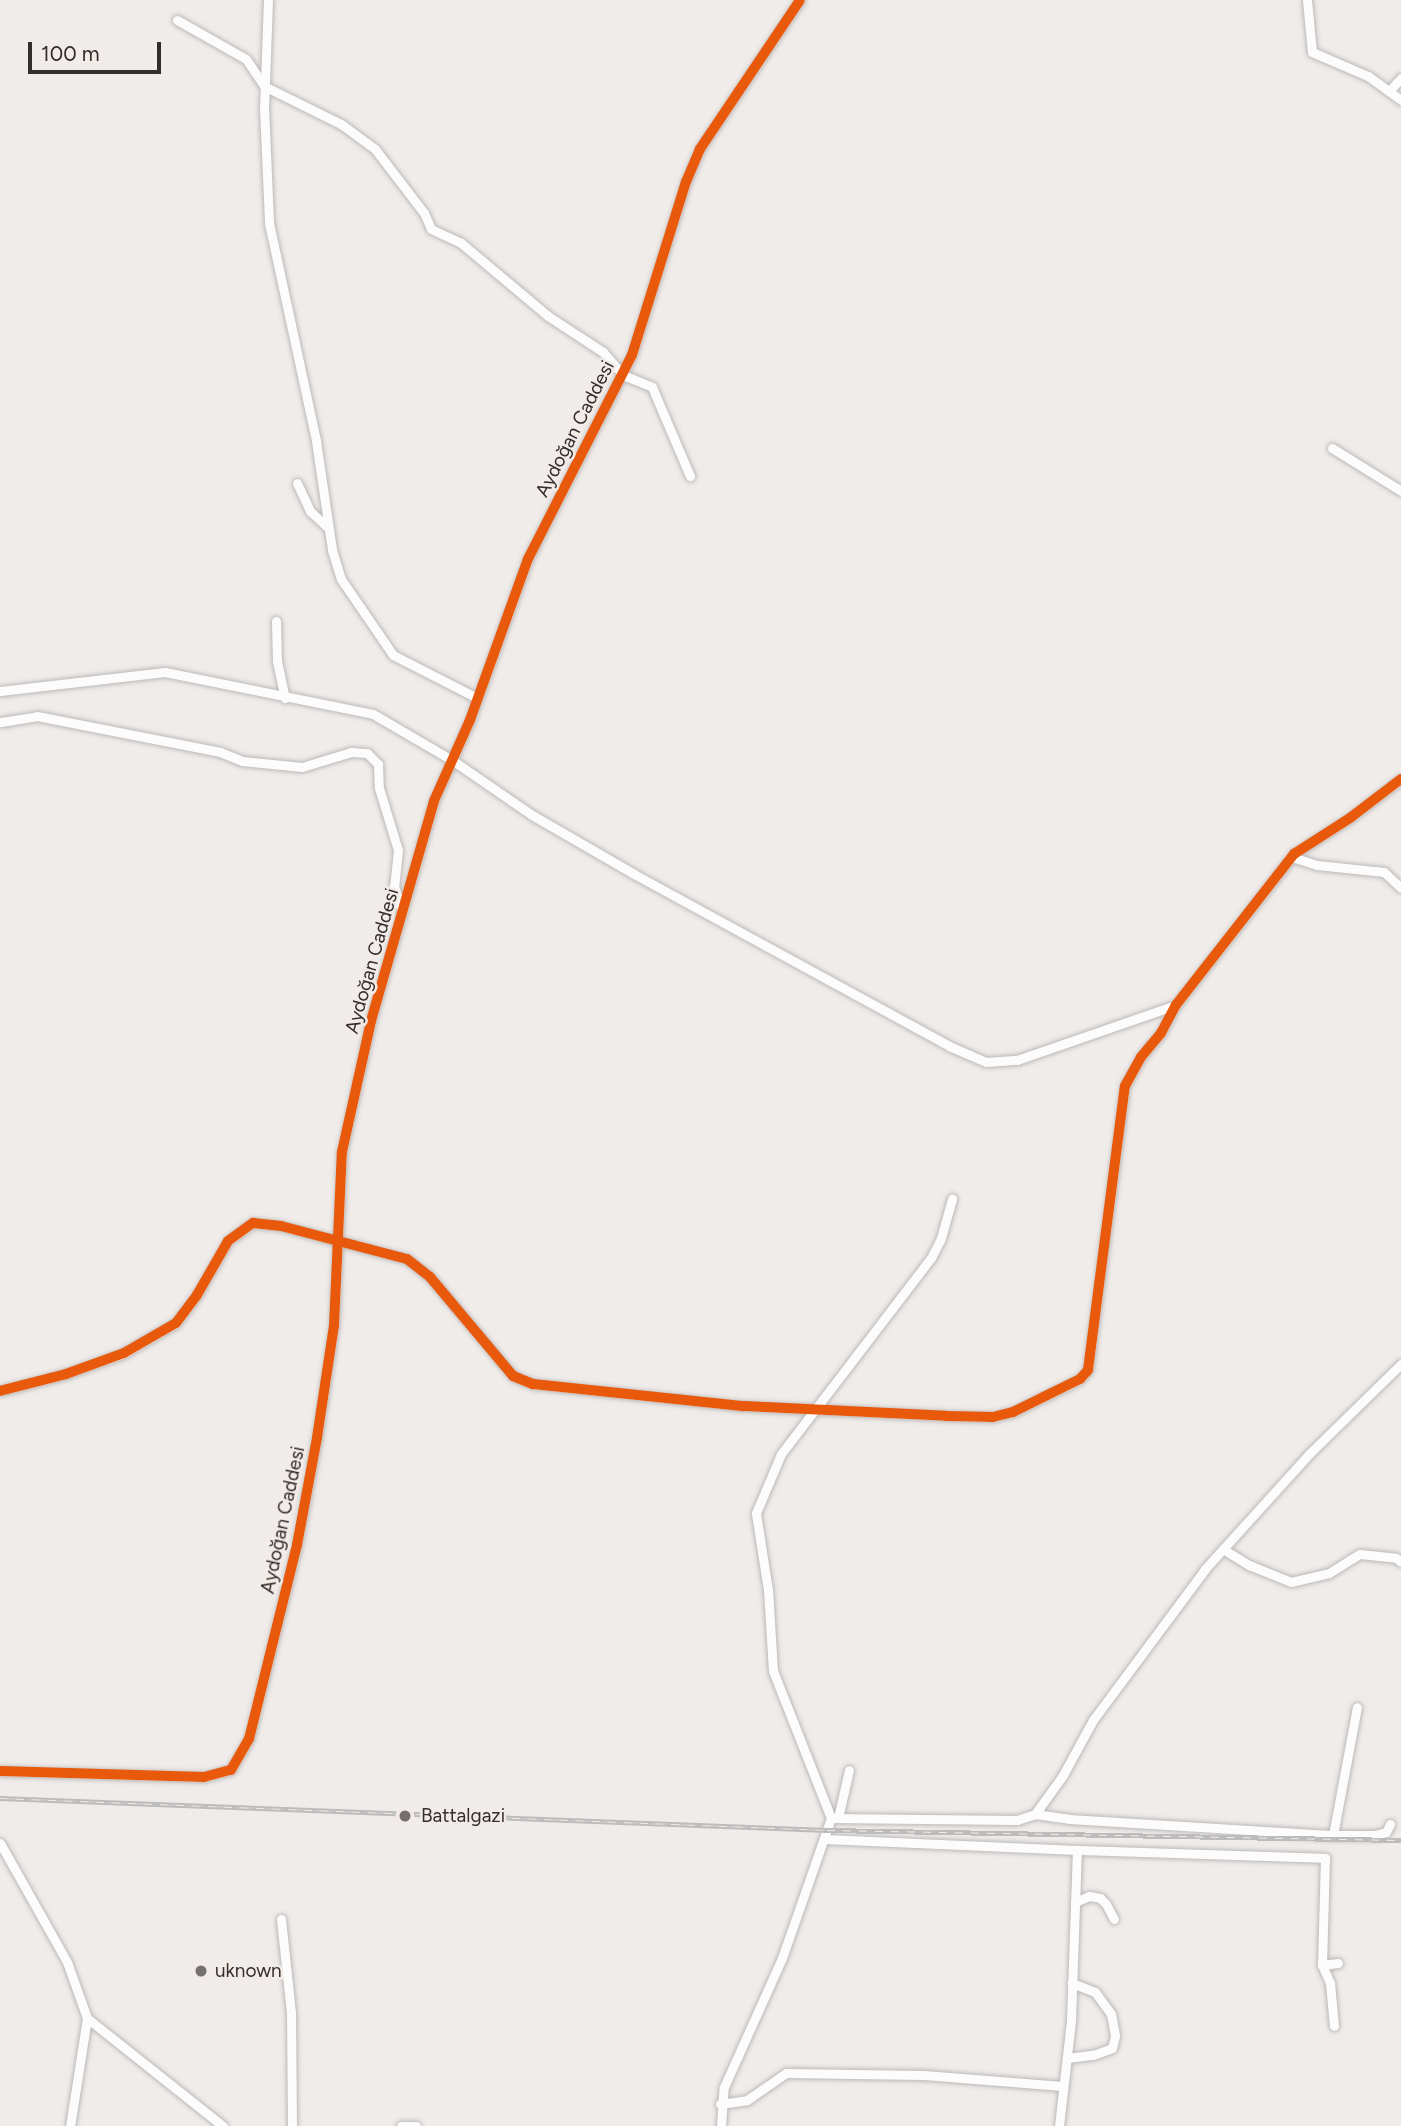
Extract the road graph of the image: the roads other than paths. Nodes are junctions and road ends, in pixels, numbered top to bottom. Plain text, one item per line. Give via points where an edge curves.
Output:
1 (268, 0) edge
2 (800, 0) edge
3 (1307, 0) edge
4 (177, 20) dead end
5 (1401, 78) edge
6 (264, 86) junction
7 (1389, 91) junction
8 (1401, 100) edge
9 (623, 374) junction
10 (1332, 448) dead end
11 (690, 476) dead end
12 (297, 483) dead end
13 (1401, 491) edge
14 (326, 526) junction
15 (276, 621) dead end
16 (0, 691) edge
17 (285, 698) junction
18 (477, 698) junction
19 (1, 722) edge
20 (452, 760) junction
21 (1401, 779) edge
22 (1292, 857) junction
23 (1401, 888) edge
24 (402, 914) junction
25 (1176, 1005) junction
26 (952, 1199) dead end
27 (336, 1243) junction
28 (1401, 1364) edge
29 (0, 1391) edge
30 (816, 1410) junction
31 (1223, 1549) junction
32 (1401, 1562) edge
33 (1357, 1707) dead end
34 (849, 1770) dead end
35 (0, 1771) edge
36 (1035, 1814) junction
37 (835, 1818) junction
38 (1390, 1824) dead end
39 (1333, 1835) junction
40 (824, 1839) junction
41 (0, 1843) edge
42 (1077, 1850) junction
43 (1075, 1902) junction
44 (281, 1919) dead end
45 (1114, 1919) dead end
46 (1338, 1963) dead end
47 (1322, 1965) junction
48 (1072, 1983) junction
49 (87, 2018) junction
50 (1334, 2026) dead end
51 (1067, 2058) junction
52 (1063, 2087) junction
53 (720, 2104) junction
54 (70, 2126) edge
55 (223, 2126) edge
56 (292, 2126) edge
57 (401, 2126) edge
58 (416, 2126) edge
59 (720, 2126) edge
60 (1059, 2126) edge

1 - 6 street
2 - 9 street, Aydoğan Caddesi via 700,149
3 - 7 street via 1312,52 1368,76
4 - 6 street via 246,59
5 - 7 street
6 - 9 street via 341,124 375,149 431,229 461,243 548,316 603,352
6 - 14 street via 269,223 313,428
7 - 8 street
9 - 11 street via 652,387
9 - 18 street, Aydoğan Caddesi via 528,559
10 - 13 street
12 - 14 street via 310,511
14 - 18 street via 341,579 393,655
15 - 17 street via 276,661
16 - 17 street via 166,673
17 - 20 street via 373,714
18 - 20 street, Aydoğan Caddesi
19 - 24 street via 37,716 220,752 242,761 302,766 351,752 368,753 378,764 379,788 398,850 394,886
20 - 24 street, Aydoğan Caddesi via 434,801
20 - 25 street via 531,814 634,874 948,1046 986,1062 1017,1060
21 - 22 street
22 - 23 street via 1317,865 1384,872
22 - 25 street
24 - 27 street, Aydoğan Caddesi via 371,1021 342,1152
25 - 30 street via 1125,1086 1088,1370 1080,1379 993,1417
26 - 30 street via 931,1258
27 - 29 street via 281,1226 253,1223 228,1241 176,1324 124,1353
27 - 30 street via 407,1259 430,1277 513,1376 533,1384
27 - 35 street, Aydoğan Caddesi via 334,1326 297,1545 249,1740 230,1770 204,1777 167,1778
28 - 31 street via 1309,1454
30 - 37 street via 781,1454 756,1513 768,1590 773,1671
31 - 32 street via 1291,1582 1329,1573 1360,1554
31 - 36 street via 1093,1720
33 - 39 street
34 - 37 street
36 - 37 street via 1017,1820
36 - 39 street
37 - 40 street
38 - 39 street via 1386,1832 1375,1835
40 - 42 street
40 - 53 street via 782,1958
41 - 49 street via 67,1962
42 - 43 street
42 - 47 street via 1325,1858
43 - 45 street via 1089,1896 1100,1898
43 - 48 street
44 - 56 street via 291,2012
46 - 47 street
47 - 50 street via 1330,1983
48 - 51 street
48 - 51 street via 1095,1992 1111,2014 1115,2036 1112,2048
49 - 54 street
49 - 55 street
51 - 52 street
52 - 53 street via 924,2075 786,2073 747,2100
52 - 60 street
53 - 59 street
57 - 58 street

